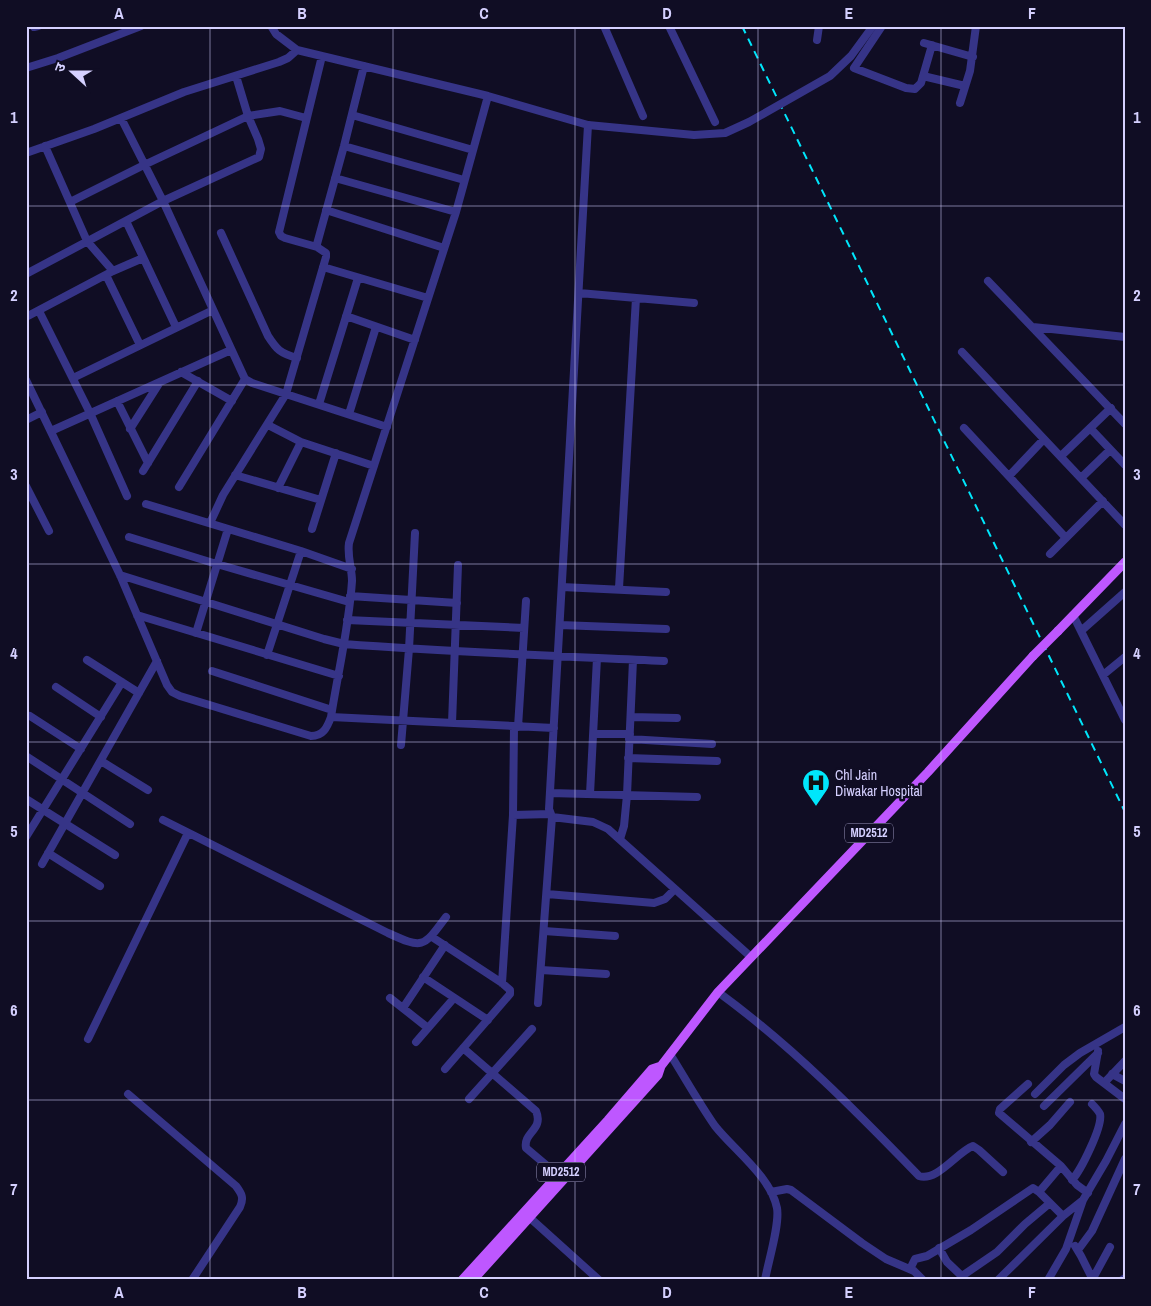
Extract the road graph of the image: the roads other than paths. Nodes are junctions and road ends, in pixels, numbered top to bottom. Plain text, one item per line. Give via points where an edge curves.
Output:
1 (141, 26) edge
2 (271, 26) edge
3 (604, 26) edge
4 (669, 26) edge
5 (819, 26) edge
6 (873, 26) edge
7 (882, 26) edge
8 (976, 26) edge
9 (818, 40) dead end
10 (297, 50) junction
11 (322, 56) junction
12 (973, 57) junction
13 (364, 66) junction
14 (26, 68) edge
15 (236, 76) junction
16 (923, 76) junction
17 (965, 86) junction
18 (488, 96) junction
19 (960, 104) dead end
20 (352, 115) junction
21 (248, 116) junction
22 (642, 116) dead end
23 (121, 118) junction
24 (306, 118) junction
25 (715, 122) dead end
26 (588, 125) junction
27 (45, 146) junction
28 (344, 146) junction
29 (473, 150) junction
30 (26, 153) edge
31 (144, 165) junction
32 (335, 178) junction
33 (464, 180) junction
34 (163, 201) junction
35 (70, 202) junction
36 (326, 210) junction
37 (456, 212) junction
38 (126, 221) junction
39 (222, 233) dead end
40 (87, 241) junction
41 (317, 247) junction
42 (444, 248) junction
43 (143, 258) junction
44 (323, 266) junction
45 (110, 273) junction
46 (26, 274) edge
47 (358, 278) junction
48 (988, 281) dead end
49 (579, 293) junction
50 (428, 298) junction
51 (636, 298) junction
52 (694, 303) dead end
53 (213, 310) junction
54 (38, 311) junction
55 (346, 316) junction
56 (26, 317) edge
57 (176, 327) junction
58 (376, 327) junction
59 (1033, 327) junction
60 (1125, 337) edge
61 (415, 340) junction
62 (140, 345) junction
63 (231, 350) junction
64 (962, 352) dead end
65 (297, 358) junction
66 (181, 372) junction
67 (73, 378) junction
68 (246, 379) junction
69 (26, 380) edge
70 (160, 381) junction
71 (198, 381) junction
72 (286, 394) junction
73 (116, 401) junction
74 (232, 401) junction
75 (319, 404) junction
76 (1111, 408) junction
77 (42, 412) junction
78 (90, 413) junction
79 (349, 414) junction
80 (26, 420) edge
81 (1125, 424) edge
82 (268, 425) junction
83 (387, 427) junction
84 (964, 428) dead end
85 (1090, 428) junction
86 (130, 429) junction
87 (50, 431) junction
88 (1044, 439) junction
89 (301, 442) junction
90 (1110, 450) junction
91 (336, 454) junction
92 (1061, 456) junction
93 (148, 463) junction
94 (1125, 465) edge
95 (374, 466) junction
96 (143, 471) dead end
97 (235, 475) junction
98 (1009, 476) junction
99 (1081, 478) junction
100 (26, 486) edge
101 (179, 487) dead end
102 (278, 488) junction
103 (127, 496) dead end
104 (321, 500) junction
105 (1103, 501) junction
106 (146, 504) dead end
107 (210, 523) junction
108 (1125, 525) edge
109 (228, 529) junction
110 (312, 529) dead end
111 (49, 531) dead end
112 (415, 533) dead end
113 (129, 537) dead end
114 (1066, 538) junction
115 (301, 551) junction
116 (1050, 554) dead end
117 (1125, 562) edge
118 (218, 565) junction
119 (458, 565) dead end
120 (352, 569) junction
121 (120, 575) junction
122 (290, 585) junction
123 (562, 587) junction
124 (619, 588) junction
125 (666, 592) dead end
126 (1125, 592) edge
127 (350, 599) junction
128 (411, 600) junction
129 (526, 600) dead end
130 (206, 602) junction
131 (457, 603) junction
132 (137, 615) junction
133 (1073, 615) junction
134 (347, 620) junction
135 (276, 624) junction
136 (410, 624) junction
137 (457, 625) junction
138 (560, 625) junction
139 (524, 628) junction
140 (666, 629) dead end
141 (1081, 631) junction
142 (196, 633) junction
143 (344, 644) junction
144 (409, 649) junction
145 (456, 652) junction
146 (267, 655) junction
147 (522, 656) junction
148 (559, 656) junction
149 (1125, 657) edge
150 (597, 658) junction
151 (86, 660) dead end
152 (633, 660) junction
153 (157, 661) junction
154 (664, 661) dead end
155 (212, 671) dead end
156 (1104, 675) junction
157 (339, 676) junction
158 (122, 682) junction
159 (56, 688) dead end
160 (139, 693) junction
161 (332, 714) junction
162 (30, 716) dead end
163 (101, 717) junction
164 (630, 717) junction
165 (677, 718) dead end
166 (1125, 720) edge
167 (403, 721) junction
168 (452, 723) junction
169 (516, 727) junction
170 (554, 728) junction
171 (593, 734) junction
172 (630, 736) junction
173 (712, 744) dead end
174 (401, 745) dead end
175 (81, 748) junction
176 (26, 756) edge
177 (628, 758) junction
178 (101, 761) junction
179 (716, 761) dead end
180 (62, 780) junction
181 (148, 790) dead end
182 (82, 792) junction
183 (550, 793) junction
184 (590, 794) junction
185 (627, 795) junction
186 (697, 797) dead end
187 (26, 799) edge
188 (43, 810) junction
189 (513, 815) junction
190 (551, 816) junction
191 (163, 820) dead end
192 (65, 823) junction
193 (130, 824) dead end
194 (188, 833) junction
195 (26, 837) edge
196 (620, 839) junction
197 (48, 853) junction
198 (115, 855) dead end
199 (42, 864) dead end
200 (100, 886) dead end
201 (675, 889) junction
202 (547, 894) junction
203 (446, 917) dead end
204 (544, 931) junction
205 (615, 936) dead end
206 (432, 937) junction
207 (445, 945) junction
208 (751, 957) junction
209 (541, 970) junction
210 (606, 974) dead end
211 (423, 977) junction
212 (502, 983) junction
213 (718, 992) junction
214 (390, 998) dead end
215 (454, 998) junction
216 (538, 1003) dead end
217 (402, 1008) junction
218 (488, 1020) junction
219 (1125, 1027) edge
220 (428, 1028) junction
221 (532, 1029) dead end
222 (88, 1039) dead end
223 (416, 1042) dead end
224 (1096, 1044) junction
225 (463, 1048) junction
226 (1098, 1053) junction
227 (670, 1054) junction
228 (1125, 1061) edge
229 (661, 1066) junction
230 (445, 1069) dead end
231 (493, 1073) junction
232 (1112, 1074) junction
233 (1125, 1081) edge
234 (1104, 1083) junction
235 (1028, 1084) dead end
236 (128, 1094) dead end
237 (1035, 1094) dead end
238 (469, 1099) dead end
239 (1125, 1099) edge
240 (1070, 1102) dead end
241 (1092, 1104) dead end
242 (1044, 1106) dead end
243 (1125, 1124) edge
244 (1031, 1142) junction
245 (1125, 1159) edge
246 (1064, 1169) junction
247 (1003, 1172) dead end
248 (558, 1175) junction
249 (1072, 1180) junction
250 (1038, 1190) junction
251 (771, 1192) junction
252 (1088, 1193) junction
253 (1083, 1200) junction
254 (1050, 1203) junction
255 (1063, 1216) junction
256 (529, 1217) junction
257 (1069, 1242) junction
258 (1110, 1247) dead end
259 (938, 1248) junction
260 (1078, 1250) junction
261 (912, 1265) junction
262 (964, 1278) edge
263 (192, 1280) edge
264 (462, 1280) edge
265 (473, 1280) edge
266 (599, 1280) edge
267 (765, 1280) edge
268 (924, 1280) edge
269 (998, 1280) edge
270 (1048, 1280) edge
271 (1092, 1280) edge

1 - 14 street
2 - 10 street
3 - 22 street
4 - 25 street
5 - 9 street
6 - 26 street, bridge via 851,56 830,76 725,133 694,134
7 - 16 street via 854,68 911,89 918,88
8 - 12 street
10 - 11 street
10 - 15 street via 279,62
11 - 13 street
11 - 24 street
12 - 16 street via 928,44
12 - 17 street
13 - 18 street
13 - 20 street
15 - 21 street
15 - 23 street via 184,92
16 - 17 street
17 - 19 street
18 - 26 street
18 - 29 street
20 - 28 street
20 - 29 street
21 - 24 street via 280,112
21 - 31 street
21 - 34 street via 261,149 258,157
23 - 27 street
23 - 31 street
24 - 41 street via 279,232 285,238
26 - 49 street
27 - 30 street
27 - 35 street
28 - 32 street
28 - 33 street
29 - 33 street
31 - 34 street
31 - 35 street
32 - 36 street
32 - 37 street
33 - 37 street
34 - 38 street
34 - 53 street
35 - 40 street
36 - 41 street
36 - 42 street
37 - 42 street
38 - 40 street
38 - 43 street
39 - 65 street via 268,336 283,354
40 - 45 street
40 - 46 street
41 - 44 street via 326,253
42 - 50 street
43 - 45 street
43 - 57 street
44 - 47 street
44 - 65 street
45 - 54 street
45 - 62 street
47 - 50 street
47 - 55 street
48 - 59 street
49 - 51 street
49 - 123 street
50 - 61 street
51 - 52 street
51 - 124 street
53 - 57 street
53 - 63 street
54 - 56 street
54 - 67 street
55 - 58 street
55 - 75 street
57 - 62 street
58 - 61 street
58 - 79 street
59 - 60 street
59 - 76 street
61 - 83 street
62 - 67 street
63 - 66 street
63 - 68 street
64 - 88 street
65 - 72 street
66 - 70 street
66 - 71 street
67 - 78 street
68 - 72 street
68 - 74 street
69 - 77 street
70 - 73 street
70 - 86 street
71 - 74 street
71 - 93 street
72 - 75 street
72 - 82 street
73 - 78 street
73 - 86 street
74 - 101 street
75 - 79 street
76 - 81 street
76 - 85 street
77 - 80 street
77 - 87 street
78 - 87 street
78 - 103 street
79 - 83 street
82 - 89 street
82 - 97 street
83 - 95 street
84 - 98 street
85 - 90 street
85 - 92 street
86 - 93 street
87 - 121 street
88 - 92 street
88 - 98 street
89 - 91 street
89 - 102 street
90 - 94 street
90 - 99 street
91 - 95 street
91 - 104 street
92 - 99 street
93 - 96 street
95 - 120 street via 349,543 348,557
97 - 102 street
97 - 107 street
98 - 114 street
99 - 105 street
100 - 111 street
102 - 104 street
104 - 110 street
105 - 108 street
105 - 114 street
106 - 107 street
107 - 109 street
109 - 115 street
109 - 118 street
112 - 128 street
113 - 118 street
114 - 116 street
115 - 120 street
115 - 122 street
117 - 133 main road, MD2512
118 - 122 street
118 - 130 street
119 - 131 street
120 - 127 street
121 - 130 street
121 - 132 street
122 - 127 street
122 - 135 street
123 - 124 street
123 - 138 street
124 - 125 street
126 - 141 street
127 - 128 street
127 - 134 street
128 - 131 street
128 - 136 street
129 - 139 street
130 - 135 street
130 - 142 street
131 - 137 street
132 - 142 street
132 - 153 street
133 - 141 street
133 - 208 main road, MD2512, bridge
134 - 136 street
134 - 143 street
135 - 143 street
135 - 146 street
136 - 137 street
136 - 144 street
137 - 139 street
137 - 145 street
138 - 140 street
138 - 148 street
139 - 147 street
141 - 156 street
142 - 146 street
143 - 144 street
143 - 157 street
144 - 145 street
144 - 167 street
145 - 147 street
145 - 168 street
146 - 157 street
147 - 148 street
147 - 169 street
148 - 150 street
148 - 170 street
149 - 156 street
150 - 152 street
150 - 171 street
151 - 158 street
152 - 154 street
152 - 164 street
153 - 160 street
153 - 161 street via 167,685 180,696 310,736 317,736 327,728
155 - 161 street
156 - 166 street
157 - 161 street
158 - 160 street
158 - 163 street
159 - 163 street
160 - 178 street
161 - 167 street
162 - 175 street
163 - 175 street
164 - 165 street
164 - 172 street
167 - 168 street
167 - 174 street
168 - 169 street
169 - 170 street
169 - 189 street
170 - 183 street
171 - 172 street
171 - 184 street
172 - 173 street
172 - 177 street
175 - 180 street
176 - 180 street
177 - 179 street
177 - 185 street
178 - 181 street
178 - 182 street
180 - 182 street
180 - 188 street
182 - 192 street
182 - 193 street
183 - 184 street
183 - 190 street
184 - 185 street
185 - 186 street
185 - 196 street
187 - 188 street
188 - 192 street
188 - 195 street
189 - 190 street
189 - 212 street
190 - 196 street via 601,825
190 - 202 street
191 - 194 street
192 - 197 street
192 - 198 street
194 - 206 street via 413,944 424,943
194 - 222 street
196 - 201 street
197 - 199 street
197 - 200 street
201 - 202 street via 665,899 654,903
201 - 208 street
202 - 204 street
203 - 206 street
204 - 205 street
204 - 209 street
206 - 207 street
207 - 211 street
207 - 212 street
208 - 213 main road, MD2512
209 - 210 street
209 - 216 street
211 - 215 street
211 - 217 street
212 - 218 street via 510,994
213 - 227 main road, MD2512
213 - 247 street via 799,1057 919,1176 928,1177 938,1172 973,1146
214 - 217 street
215 - 218 street
215 - 220 street
217 - 220 street
218 - 225 street
219 - 224 street
220 - 223 street
221 - 231 street
224 - 226 street
224 - 237 street via 1064,1065
225 - 230 street
225 - 231 street
226 - 234 street via 1094,1074
226 - 242 street
227 - 229 main road, MD2512
227 - 251 street via 716,1126
228 - 232 street
229 - 248 main road, MD2512 via 652,1069
229 - 256 main road, MD2512 via 658,1075
231 - 238 street
231 - 248 street via 536,1111 538,1125 526,1140 526,1148
232 - 233 street
232 - 234 street
234 - 239 street
235 - 244 street via 999,1113
236 - 263 street via 242,1194 240,1207
240 - 244 street
241 - 249 street via 1100,1118 1090,1150
243 - 252 street
244 - 246 street
245 - 260 street via 1092,1231
246 - 249 street
246 - 250 street
248 - 264 main road, MD2512
249 - 252 street
250 - 254 street
250 - 259 street via 1030,1190
251 - 261 street via 792,1190 886,1259
251 - 267 street via 777,1209
252 - 253 street
253 - 255 street
253 - 257 street
254 - 255 street
254 - 262 street
255 - 269 street
256 - 265 main road, MD2512
256 - 266 street
257 - 260 street
257 - 270 street
258 - 271 street
259 - 261 street
259 - 262 street via 946,1262
260 - 271 street
261 - 268 street

